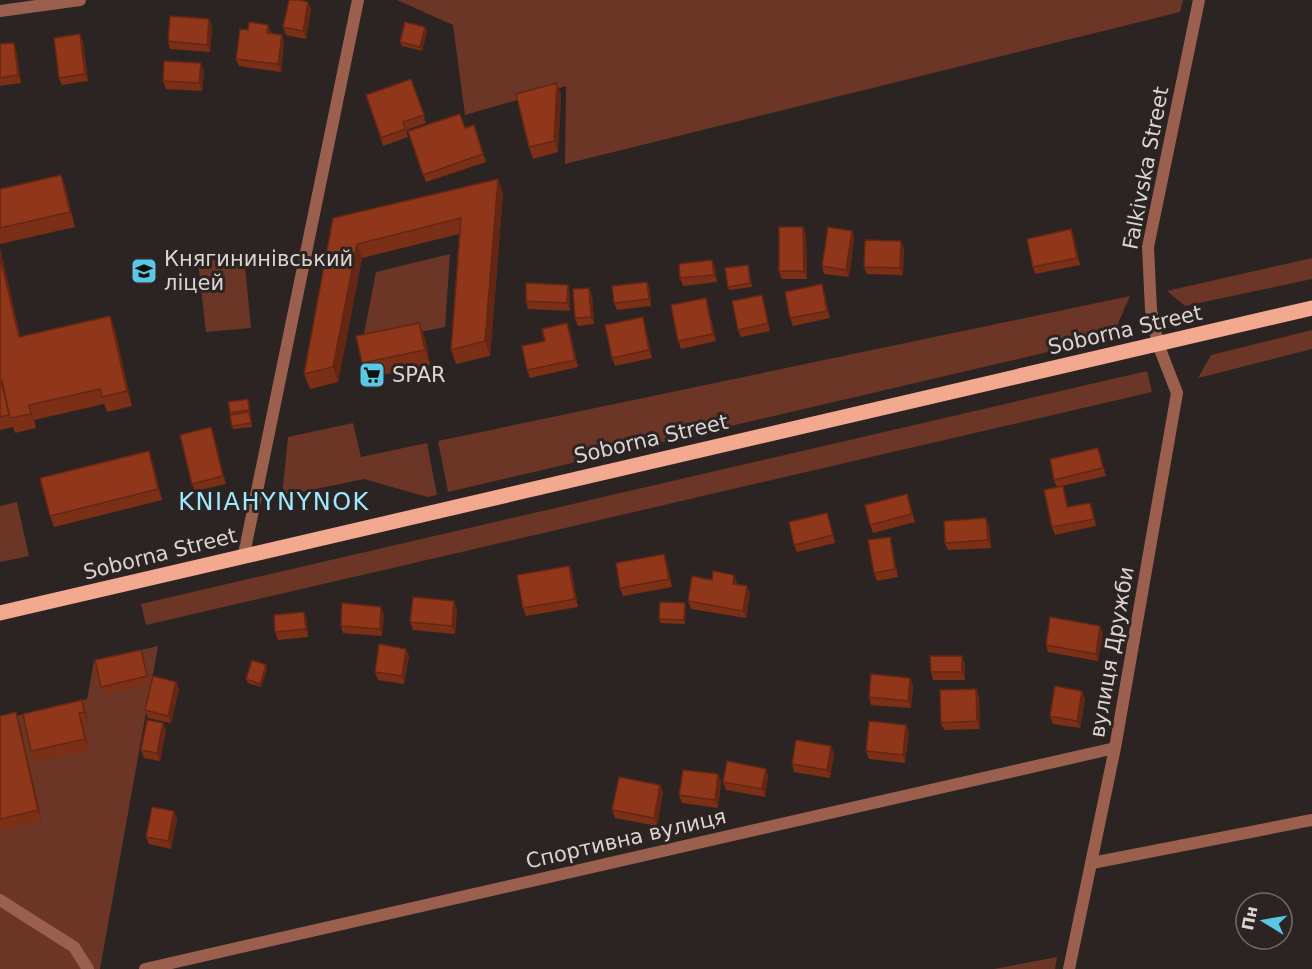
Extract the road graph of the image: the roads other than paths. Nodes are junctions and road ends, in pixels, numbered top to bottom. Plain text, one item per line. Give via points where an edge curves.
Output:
1 (80, 0) edge
2 (358, 0) edge
3 (1199, 0) edge
4 (0, 11) edge
5 (1312, 308) edge
6 (1158, 344) junction
7 (244, 554) junction
8 (0, 613) edge
9 (1116, 748) junction
10 (1312, 820) edge
11 (1092, 863) junction
12 (0, 900) edge
13 (88, 969) edge
14 (145, 969) edge
15 (1069, 969) edge

1 - 4 street
2 - 7 street
3 - 6 street, Falkivska Street via 1148,247 1151,310
5 - 6 main road, Soborna Street
6 - 7 main road, Soborna Street
6 - 9 street, вулиця Дружби via 1177,393
7 - 8 main road, Soborna Street
9 - 11 street, вулиця Дружби
9 - 14 street, Спортивна вулиця
10 - 11 street
11 - 15 street, вулиця Дружби
12 - 13 street via 74,946

